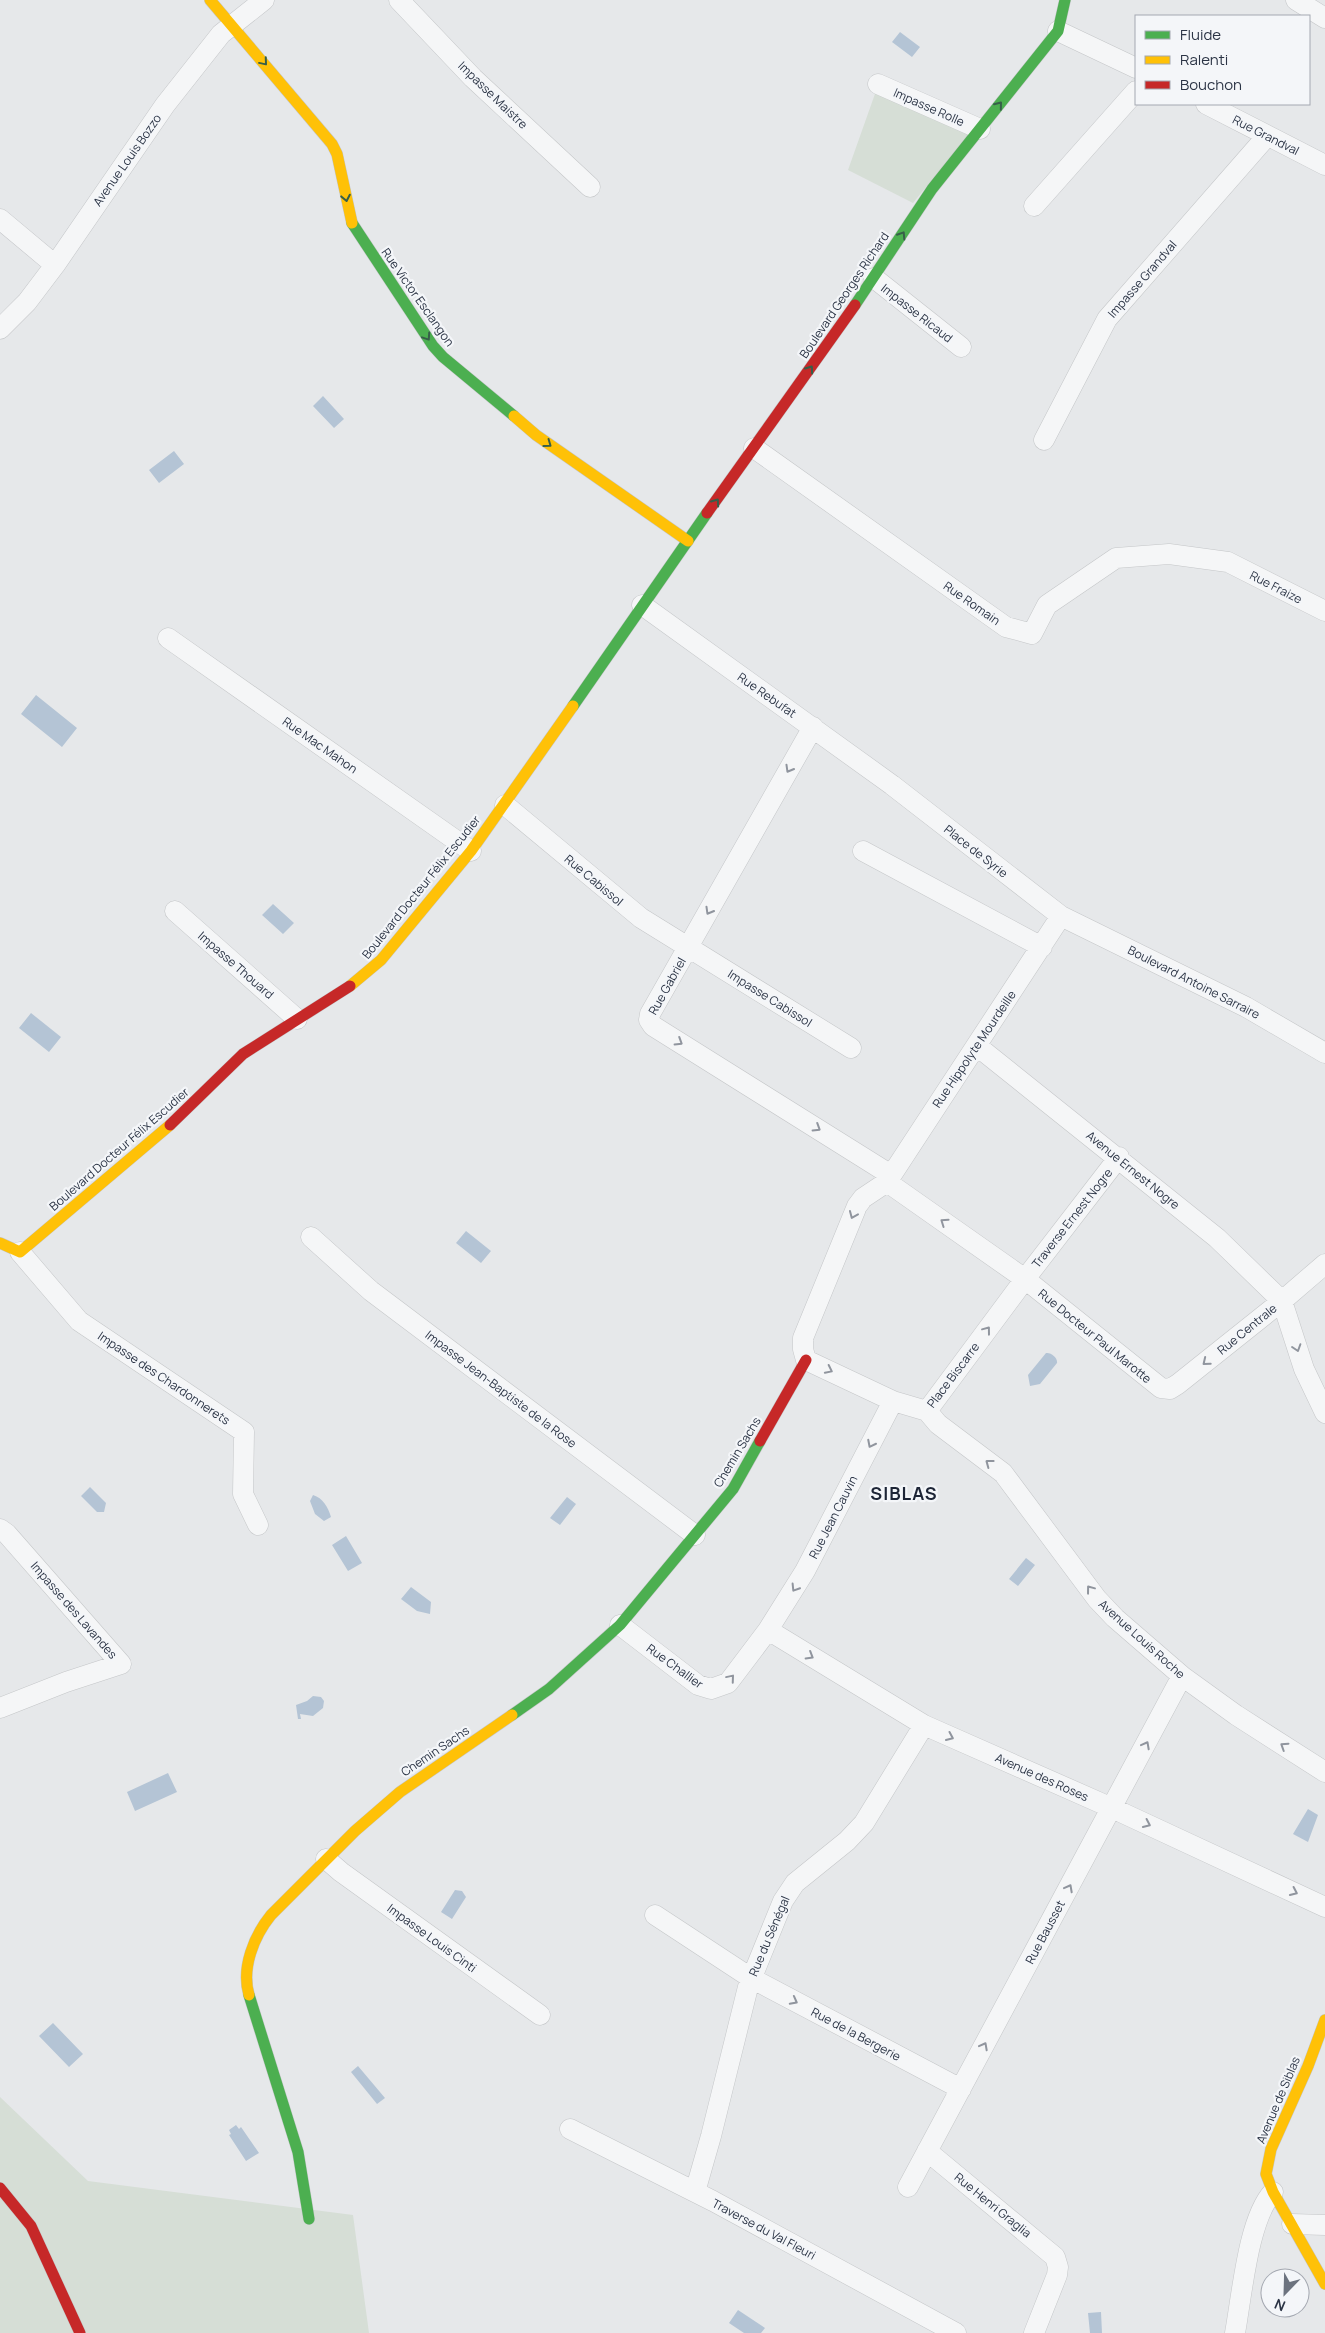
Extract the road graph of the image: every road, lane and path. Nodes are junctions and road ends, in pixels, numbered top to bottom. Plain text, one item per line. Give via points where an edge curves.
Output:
1 (210, 0) edge
2 (264, 0) edge
3 (399, 0) edge
4 (1065, 0) edge
5 (1296, 0) edge
6 (1325, 18) edge
7 (232, 25) junction
8 (1058, 31) junction
9 (1135, 68) edge
10 (878, 84) dead end
11 (1135, 92) edge
12 (1208, 105) edge
13 (980, 129) junction
14 (1267, 136) junction
15 (1325, 165) edge
16 (590, 187) dead end
17 (1034, 206) dead end
18 (0, 219) edge
19 (55, 265) junction
20 (874, 278) junction
21 (0, 329) edge
22 (961, 347) dead end
23 (1044, 440) dead end
24 (754, 448) junction
25 (688, 542) junction
26 (1228, 562) joint
27 (642, 605) junction
28 (1325, 611) edge
29 (168, 638) dead end
30 (813, 727) junction
31 (892, 785) joint
32 (505, 804) junction
33 (471, 851) junction
34 (862, 851) dead end
35 (176, 911) dead end
36 (1061, 916) junction
37 (688, 947) junction
38 (1042, 947) junction
39 (297, 1019) junction
40 (977, 1046) junction
41 (851, 1048) dead end
42 (1325, 1053) edge
43 (1119, 1157) junction
44 (889, 1178) junction
45 (311, 1237) dead end
46 (0, 1243) edge
47 (20, 1252) junction
48 (1325, 1264) edge
49 (1025, 1279) junction
50 (1282, 1301) junction
51 (806, 1360) junction
52 (1167, 1389) joint
53 (893, 1401) junction
54 (927, 1411) junction
55 (1325, 1414) edge
56 (258, 1525) dead end
57 (0, 1529) edge
58 (696, 1535) junction
59 (620, 1625) junction
60 (768, 1630) junction
61 (1182, 1676) junction
62 (0, 1708) edge
63 (924, 1725) junction
64 (1325, 1772) edge
65 (1112, 1808) junction
66 (326, 1859) junction
67 (1325, 1907) edge
68 (655, 1916) dead end
69 (751, 1978) junction
70 (540, 2015) dead end
71 (1325, 2020) edge
72 (961, 2089) junction
73 (570, 2129) dead end
74 (927, 2151) junction
75 (908, 2187) dead end
76 (0, 2188) edge
77 (695, 2192) junction
78 (1273, 2192) junction
79 (309, 2220) dead end
80 (1292, 2224) junction
81 (1325, 2225) edge
82 (1325, 2284) edge
83 (80, 2333) edge
84 (956, 2333) edge
85 (1034, 2333) edge
86 (1235, 2333) edge

1 - 7 street, Rue Victor Esclangon
2 - 7 street, Avenue Louis Bozzo
3 - 16 street, Impasse Maistre via 473,78
4 - 8 street, Boulevard Georges Richard
5 - 6 street
7 - 19 street, Avenue Louis Bozzo via 221,34 166,105
7 -> 25 street, Rue Victor Esclangon via 332,144 351,220 433,346 536,435
8 - 9 street
13 -> 8 street, Boulevard Georges Richard
10 - 13 street, Impasse Rolle
11 - 17 street
12 - 14 street, Rue Grandval
20 -> 13 street, Boulevard Georges Richard via 932,188
14 - 15 street, Rue Grandval
14 - 23 street, Impasse Grandval via 1107,319
18 - 19 street
19 - 21 street, Avenue Louis Bozzo via 27,302
20 - 22 street, Impasse Ricaud
24 -> 20 street, Boulevard Georges Richard
25 -> 24 street, Boulevard Georges Richard
24 - 26 street, Rue Romain via 1006,627 1032,634 1047,605 1116,558 1169,554
25 - 27 street, Boulevard Georges Richard
26 - 28 street, Rue Fraize
27 - 30 street, Rue Rebufat
27 - 32 street, Boulevard Docteur Félix Escudier
29 - 33 street, Rue Mac Mahon
30 - 31 street, Rue Rebufat
30 -> 37 street, Rue Gabriel
31 - 36 street, Place de Syrie
32 - 33 street, Boulevard Docteur Félix Escudier
32 - 37 street, Rue Cabissol via 628,908
33 - 39 street, Boulevard Docteur Félix Escudier via 375,967
34 - 38 street
35 - 39 street, Impasse Thouard
36 - 38 street, Rue Hippolyte Mourdeille
36 - 42 street, Boulevard Antoine Sarraire via 1246,1007
37 - 41 street, Impasse Cabissol
37 -> 44 street, Rue Gabriel via 650,1014 653,1026
38 - 40 street, Rue Hippolyte Mourdeille
39 - 47 street, Boulevard Docteur Félix Escudier via 243,1054 183,1114
40 - 43 street, Avenue Ernest Nogre
40 - 44 street, Rue Hippolyte Mourdeille
43 - 49 street, Traverse Ernest Nogre
43 - 50 street, Avenue Ernest Nogre via 1228,1248
49 -> 44 street
44 -> 51 street via 857,1206 803,1338
45 - 58 street, Impasse Jean-Baptiste de la Rose via 378,1296
46 - 47 street
47 - 56 street, Impasse des Chardonnerets via 79,1321 244,1432 243,1494
48 - 50 street, Rue Centrale
49 - 52 street, Rue Docteur Paul Marotte via 1155,1385
54 -> 49 street, Place Biscarre
50 -> 52 street, Rue Centrale via 1178,1384
50 -> 55 street via 1304,1369
51 -> 53 street, Place Biscarre
51 - 58 street, Chemin Sachs via 739,1480
53 - 54 street, Place Biscarre
53 -> 60 street, Rue Jean Cauvin via 805,1571
61 -> 54 street, Avenue Louis Roche via 1106,1609 1002,1473 938,1424
57 - 62 street, Impasse des Lavandes via 121,1664
58 - 59 street, Chemin Sachs
59 -> 60 street, Rue Challier via 698,1685 711,1689 728,1683
59 - 66 street, Chemin Sachs via 549,1689 400,1792
60 -> 63 street, Avenue des Roses
64 -> 61 street, Avenue Louis Roche
65 -> 61 street, Rue Bausset
63 -> 65 street, Avenue des Roses
63 - 69 street, Rue du Sénégal via 864,1823 847,1841 802,1875 788,1891
65 -> 67 street, Avenue des Roses
72 -> 65 street, Rue Bausset
66 - 70 street, Impasse Louis Cinti
66 - 79 street, Chemin Sachs via 260,1928 247,1971 247,1988 298,2152
68 - 69 street, Rue de la Bergerie
69 -> 72 street, Rue de la Bergerie
69 - 77 street, Rue du Sénégal
71 - 78 street, Avenue de Siblas via 1271,2149 1266,2174
72 - 74 street, Rue Bausset
73 - 77 street, Traverse du Val Fleuri
74 - 75 street, Rue Bausset
74 - 85 street, Rue Henri Graglia via 1048,2249 1057,2260 1057,2275
76 - 83 street via 32,2226
77 - 84 street, Traverse du Val Fleuri
78 - 80 street, Avenue de Siblas
78 - 86 street via 1265,2200 1255,2224
80 - 81 street
80 - 82 street, Avenue de Siblas

